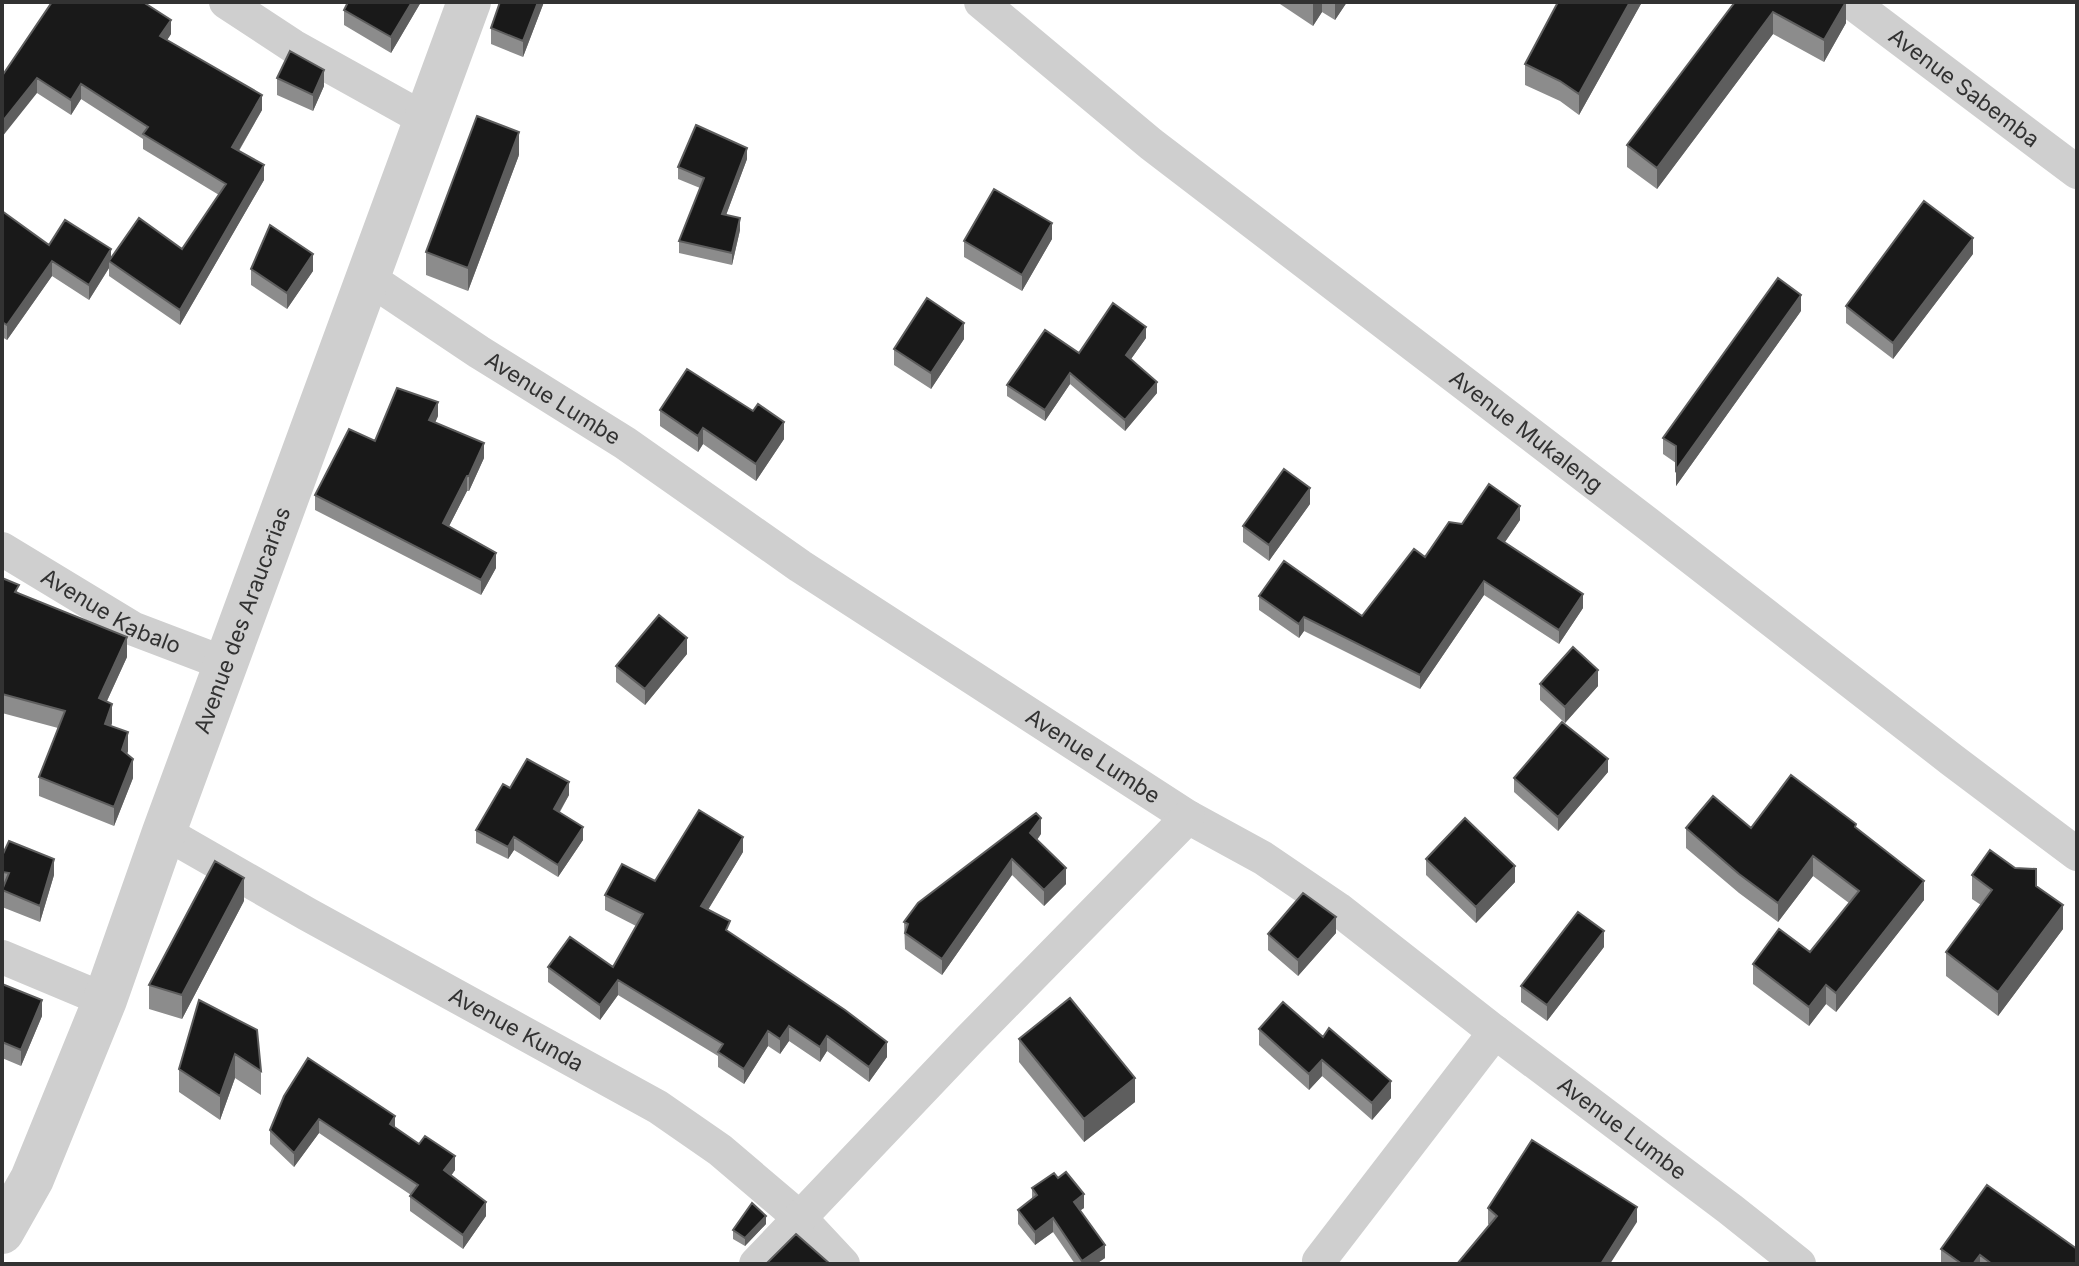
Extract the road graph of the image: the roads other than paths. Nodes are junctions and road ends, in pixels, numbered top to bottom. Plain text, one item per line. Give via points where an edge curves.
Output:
1 (226, 2) edge
2 (469, 2) edge
3 (981, 2) edge
4 (1851, 2) edge
5 (426, 120) junction
6 (2077, 172) edge
7 (367, 277) junction
8 (2, 549) edge
9 (226, 664) junction
10 (1188, 817) junction
11 (164, 832) junction
12 (2077, 854) edge
13 (2, 957) edge
14 (105, 1000) junction
15 (1495, 1032) junction
16 (800, 1218) junction
17 (2, 1232) edge
18 (1319, 1261) dead end
19 (756, 1264) edge
20 (843, 1264) edge
21 (1799, 1264) edge

1 - 5 street
2 - 5 street, Avenue des Araucarias
3 - 12 street, Avenue Mukaleng via 1151,144
4 - 6 street, Avenue Sabemba
5 - 7 street, Avenue des Araucarias
7 - 9 street, Avenue des Araucarias
7 - 10 street, Avenue Lumbe
8 - 9 street, Avenue Kabalo via 134,629
9 - 11 street, Avenue des Araucarias
10 - 15 street, Avenue Lumbe via 1263,858 1338,909
10 - 16 street
11 - 14 street, Avenue des Araucarias
11 - 16 street, Avenue Kunda via 658,1107 720,1150
13 - 14 street
14 - 17 street, Avenue des Araucarias via 32,1179
15 - 18 street
15 - 21 street, Avenue Lumbe
16 - 19 street
16 - 20 street, Avenue Kunda

